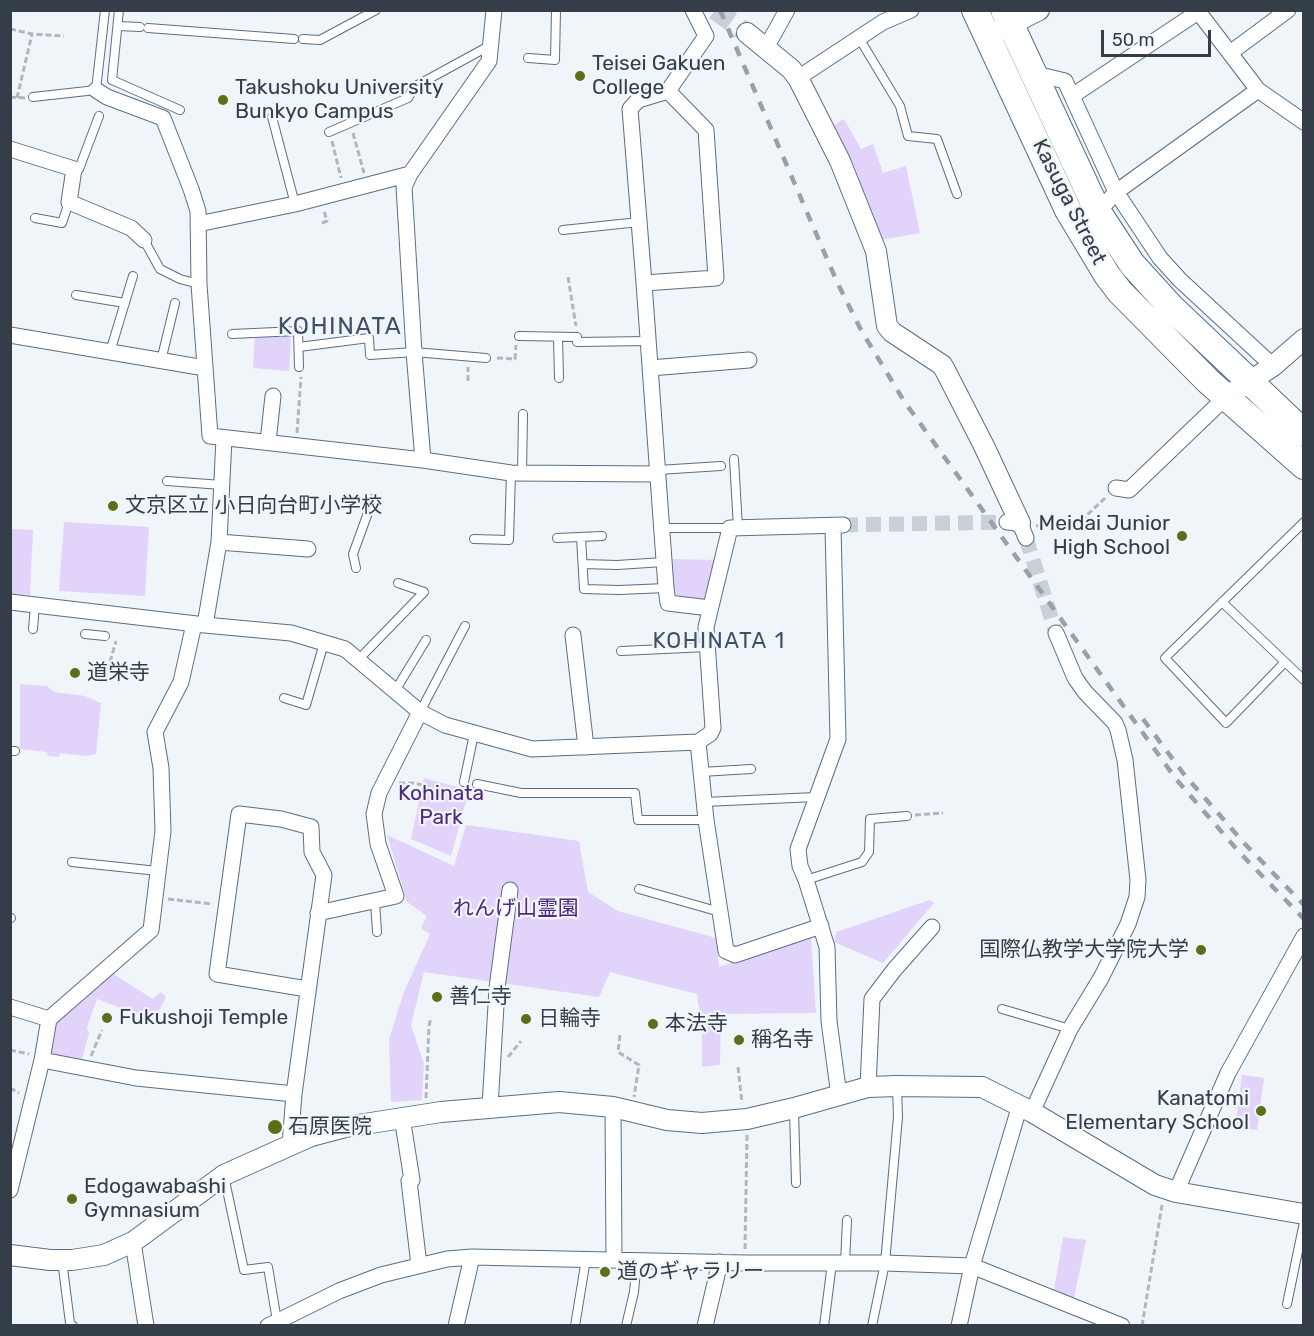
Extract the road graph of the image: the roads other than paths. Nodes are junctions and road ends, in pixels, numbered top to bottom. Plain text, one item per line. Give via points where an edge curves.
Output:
1 (105, 10) edge
2 (119, 10) edge
3 (376, 10) edge
4 (494, 10) edge
5 (556, 10) edge
6 (693, 10) edge
7 (787, 10) edge
8 (911, 10) edge
9 (975, 10) edge
10 (1039, 10) edge
11 (1288, 10) edge
12 (1198, 11) edge
13 (1008, 18) edge
14 (118, 26) junction
15 (747, 33) tunnel mouth
16 (986, 37) junction
17 (859, 38) junction
18 (294, 39) dead end
19 (303, 39) dead end
20 (492, 45) junction
21 (766, 48) junction
22 (1230, 53) junction
23 (528, 58) dead end
24 (1032, 73) junction
25 (798, 78) junction
26 (96, 90) junction
27 (1258, 90) junction
28 (668, 91) junction
29 (1072, 96) junction
30 (33, 97) dead end
31 (180, 110) dead end
32 (99, 116) dead end
33 (272, 117) dead end
34 (1304, 122) edge
35 (329, 132) road end
36 (10, 149) edge
37 (74, 169) junction
38 (410, 174) junction
39 (1116, 192) junction
40 (957, 194) dead end
41 (69, 202) junction
42 (295, 204) junction
43 (1098, 212) junction
44 (35, 218) dead end
45 (639, 222) junction
46 (198, 224) junction
47 (563, 230) dead end
48 (144, 240) joint
49 (133, 276) dead end
50 (644, 283) junction
51 (199, 284) junction
52 (76, 295) dead end
53 (125, 303) junction
54 (175, 303) dead end
55 (232, 334) dead end
56 (10, 335) edge
57 (519, 336) road end
58 (558, 337) junction
59 (1304, 339) edge
60 (648, 341) junction
61 (299, 347) junction
62 (110, 352) junction
63 (414, 352) junction
64 (486, 358) road end
65 (749, 360) dead end
66 (161, 361) junction
67 (1273, 366) junction
68 (299, 367) road end
69 (205, 368) junction
70 (650, 368) junction
71 (560, 378) dead end
72 (1249, 382) junction
73 (273, 396) dead end
74 (1226, 397) junction
75 (524, 414) dead end
76 (1304, 433) edge
77 (224, 438) junction
78 (268, 442) junction
79 (734, 459) dead end
80 (423, 460) junction
81 (721, 466) dead end
82 (1304, 466) edge
83 (658, 472) junction
84 (517, 473) junction
85 (167, 481) dead end
86 (222, 485) junction
87 (1116, 488) road end
88 (373, 499) dead end
89 (1304, 522) edge
90 (662, 528) junction
91 (734, 528) junction
92 (1018, 528) tunnel mouth
93 (602, 536) dead end
94 (581, 537) junction
95 (557, 538) dead end
96 (474, 539) dead end
97 (219, 542) junction
98 (308, 549) dead end
99 (664, 562) junction
100 (583, 564) junction
101 (356, 568) dead end
102 (398, 582) dead end
103 (666, 588) junction
104 (10, 602) edge
105 (1222, 602) junction
106 (35, 605) junction
107 (710, 608) junction
108 (199, 625) junction
109 (465, 626) dead end
110 (33, 629) dead end
111 (1056, 633) tunnel mouth
112 (86, 634) dead end
113 (573, 635) dead end
114 (105, 636) dead end
115 (426, 640) dead end
116 (324, 643) junction
117 (707, 647) junction
118 (621, 651) dead end
119 (359, 659) junction
120 (1284, 663) junction
121 (1304, 680) edge
122 (395, 691) junction
123 (284, 698) dead end
124 (420, 712) junction
125 (474, 734) junction
126 (698, 742) junction
127 (586, 747) junction
128 (751, 769) dead end
129 (701, 772) junction
130 (464, 782) road end
131 (477, 784) dead end
132 (817, 797) junction
133 (704, 802) junction
134 (907, 816) road end
135 (706, 820) junction
136 (72, 862) dead end
137 (158, 872) junction
138 (806, 880) junction
139 (639, 889) dead end
140 (510, 890) dead end
141 (375, 902) junction
142 (720, 912) junction
143 (318, 913) junction
144 (821, 927) junction
145 (932, 927) dead end
146 (377, 932) dead end
147 (1302, 939) edge
148 (307, 989) junction
149 (10, 1007) edge
150 (1002, 1009) dead end
151 (49, 1019) junction
152 (1070, 1029) junction
153 (42, 1058) junction
154 (897, 1086) junction
155 (868, 1087) junction
156 (294, 1094) junction
157 (839, 1096) junction
158 (490, 1107) junction
159 (613, 1107) junction
160 (794, 1108) junction
161 (1026, 1108) junction
162 (402, 1117) junction
163 (291, 1145) junction
164 (224, 1175) junction
165 (796, 1183) dead end
166 (10, 1190) edge
167 (1170, 1190) junction
168 (1304, 1214) edge
169 (847, 1220) dead end
170 (1304, 1222) edge
171 (133, 1242) junction
172 (10, 1255) edge
173 (472, 1257) junction
174 (586, 1259) junction
175 (62, 1260) junction
176 (614, 1260) junction
177 (637, 1260) junction
178 (720, 1262) junction
179 (838, 1263) junction
180 (885, 1263) junction
181 (419, 1265) junction
182 (972, 1266) junction
183 (1287, 1304) dead end
184 (272, 1323) edge
185 (73, 1326) edge
186 (146, 1326) edge
187 (456, 1326) edge
188 (575, 1326) edge
189 (626, 1326) edge
190 (705, 1326) edge
191 (824, 1326) edge
192 (872, 1326) edge
193 (959, 1326) edge
194 (1122, 1326) edge

1 - 26 lane
2 - 14 lane
3 - 19 lane via 320,40
4 - 20 street
5 - 23 lane via 555,60
6 - 28 street via 706,36
7 - 21 street
8 - 17 street
9 - 16 highway, Kasuga Street
10 - 13 street
11 - 22 street
12 - 22 street
12 - 29 street
13 - 16 street
13 - 24 highway, Kasuga Street
14 - 18 lane
14 - 31 lane via 112,80
15 - 21 street
16 - 74 highway, Kasuga Street via 1068,210 1107,275
17 - 25 street
17 - 40 lane via 900,106 908,136 937,139
20 - 35 lane via 414,87 408,98
20 - 38 street via 489,61
21 - 25 street
22 - 27 street
24 - 29 street via 1065,81
24 - 43 highway, Kasuga Street
25 - 92 street via 840,161 876,252 887,326 945,370 984,446
26 - 30 lane
26 - 46 street via 163,118 191,189
27 - 34 street
27 - 39 street
28 - 45 street via 638,99 630,109
28 - 50 street via 706,130 716,278
29 - 39 street
32 - 37 lane via 79,169
33 - 42 lane
36 - 37 street
37 - 41 street
38 - 42 street
38 - 63 street via 404,187
39 - 43 street
39 - 67 street via 1160,258
41 - 44 lane via 62,223
41 - 48 street via 131,228
42 - 46 street
43 - 72 highway, Kasuga Street via 1149,284
45 - 47 lane
45 - 50 street
46 - 51 street
48 - 51 lane via 160,269
49 - 53 lane
50 - 60 street
51 - 69 street
52 - 53 lane
53 - 62 lane
54 - 66 lane
55 - 61 lane via 298,331
56 - 62 street
57 - 58 lane
58 - 60 lane via 577,337 577,342
58 - 71 lane
59 - 67 street
60 - 70 street
61 - 63 lane via 369,338 370,355
61 - 68 lane
62 - 66 street
63 - 64 lane
63 - 80 street
65 - 70 street
66 - 69 street
67 - 72 street
69 - 77 street via 210,436
70 - 83 street
72 - 74 street
72 - 76 highway, Kasuga Street
73 - 78 street
74 - 82 highway, Kasuga Street
74 - 87 street via 1129,490
75 - 84 lane
77 - 78 street
77 - 86 street
78 - 80 street
79 - 91 lane
80 - 84 street
81 - 83 lane
83 - 84 street
83 - 90 street
84 - 96 lane via 509,540
85 - 86 lane
86 - 97 street
88 - 101 lane via 352,554
89 - 105 lane
90 - 91 lane
90 - 99 street
91 - 107 street
91 - 132 street via 838,526 838,739
93 - 94 lane
94 - 95 lane
94 - 100 lane
97 - 98 street
97 - 108 street
99 - 100 lane
99 - 103 street
100 - 103 lane via 584,589
102 - 119 lane via 424,592
103 - 107 street via 668,603
104 - 106 street
105 - 120 lane
105 - 120 lane via 1165,658 1226,723
106 - 108 street
106 - 110 lane
107 - 117 street
108 - 116 street via 291,633
108 - 137 street via 181,682 156,732 163,831
109 - 124 lane
111 - 152 street via 1076,678 1118,730 1138,880 1128,924
112 - 114 lane
113 - 127 street
115 - 122 lane
116 - 119 street via 345,649
116 - 123 lane via 306,705
117 - 118 lane
117 - 126 street via 713,728
119 - 122 street
120 - 121 lane
122 - 124 street
124 - 125 street
124 - 141 street via 379,793 374,814 378,844 396,896
125 - 127 street via 532,749
125 - 130 lane
126 - 127 street
126 - 129 street
128 - 129 lane
129 - 133 street
131 - 135 lane via 520,794 635,793 638,820
132 - 133 lane
132 - 138 street via 798,849
133 - 135 street
134 - 138 lane via 870,819 869,852 861,862
135 - 142 street
136 - 137 lane
137 - 151 street via 151,930
138 - 144 street
139 - 142 lane
140 - 158 street via 497,988
141 - 143 street
141 - 146 lane
142 - 144 street via 726,951 735,955
143 - 148 street
143 - 148 street via 324,875 312,852 311,827 239,814 217,974
144 - 157 street via 827,947 829,1021
145 - 155 street via 872,999
147 - 167 street via 1228,1073
148 - 156 street
149 - 151 street
150 - 152 lane
151 - 153 street
152 - 161 street
153 - 156 street via 188,1085
153 - 166 street
154 - 155 street
154 - 161 street via 982,1087
154 - 180 lane via 898,1117
155 - 157 street
156 - 163 street
157 - 160 street
158 - 159 street via 559,1102
158 - 162 street
159 - 160 street via 668,1120 702,1123
159 - 176 street
160 - 165 lane
161 - 167 street via 1155,1185
161 - 182 street
162 - 163 street via 345,1127
162 - 181 street
163 - 164 street
164 - 171 street
164 - 184 lane via 244,1270 268,1268
167 - 168 street
169 - 179 lane
170 - 183 lane
171 - 175 street via 104,1256
171 - 186 street
172 - 175 street
173 - 174 street
173 - 181 street
173 - 187 street
174 - 176 street
174 - 188 lane
175 - 185 lane
176 - 177 street
177 - 178 street
177 - 189 lane
178 - 179 street
178 - 190 street
179 - 180 street
179 - 191 lane
180 - 182 street
180 - 192 lane
181 - 184 street via 339,1291
182 - 193 street
182 - 194 street

